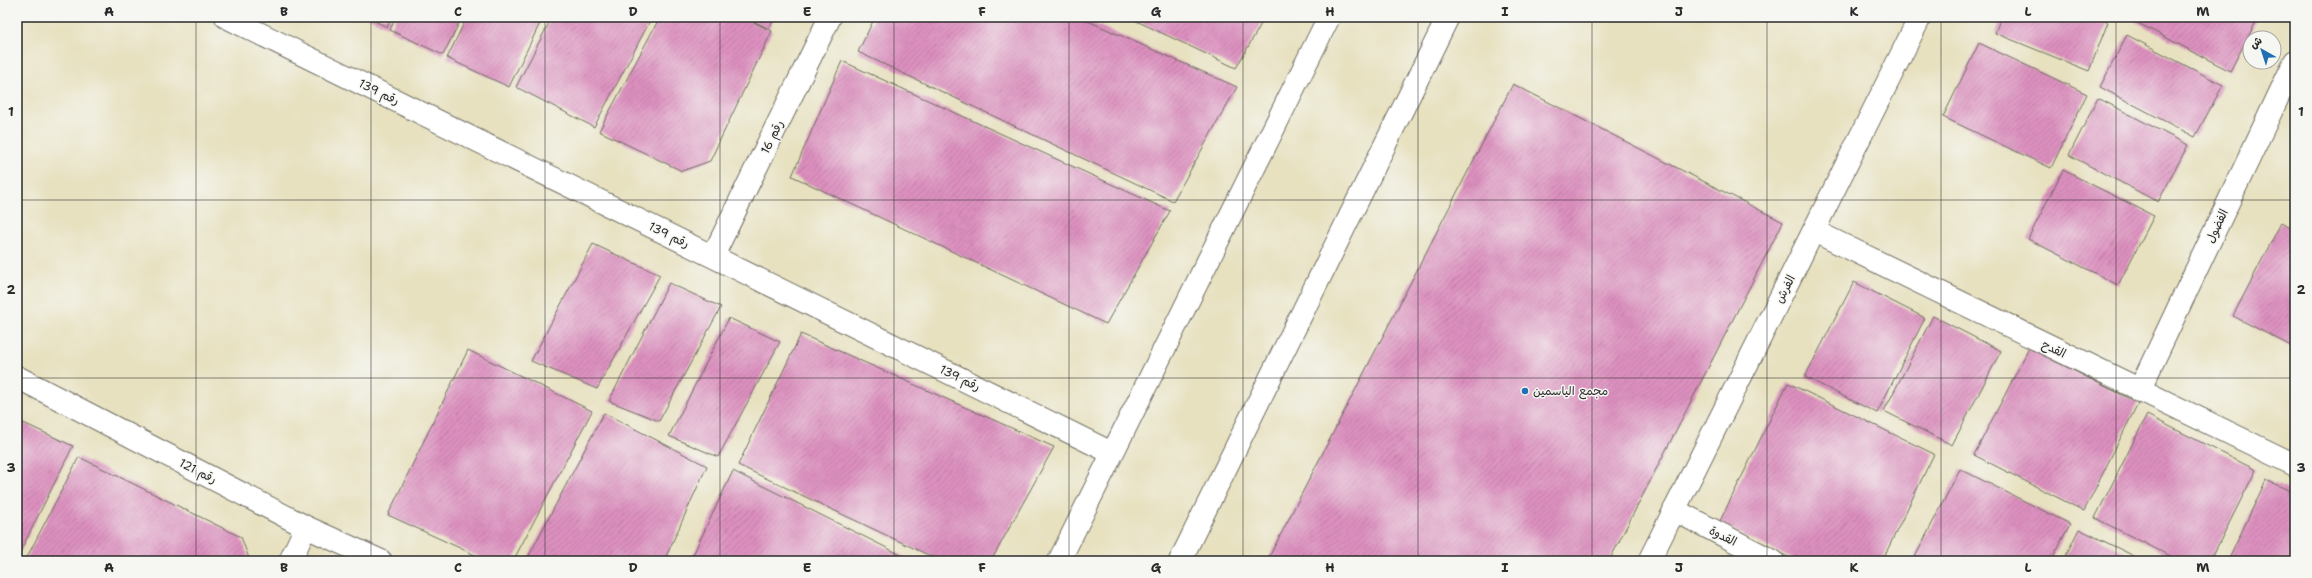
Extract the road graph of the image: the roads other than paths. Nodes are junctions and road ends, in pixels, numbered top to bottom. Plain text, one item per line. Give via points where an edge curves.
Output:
1 (226, 17) edge
2 (830, 17) edge
3 (1329, 17) edge
4 (1448, 17) edge
5 (1920, 17) edge
6 (2295, 61) edge
7 (1814, 231) junction
8 (713, 256) junction
9 (17, 377) edge
10 (2139, 391) junction
11 (1112, 453) junction
12 (2295, 466) edge
13 (1674, 510) junction
14 (306, 527) junction
15 (290, 561) edge
16 (381, 561) edge
17 (1059, 561) edge
18 (1180, 561) edge
19 (1649, 561) edge
20 (1772, 561) edge

1 - 8 street, رقم 139
2 - 8 street, رقم 16
3 - 11 street
4 - 18 street
5 - 7 street, الفرش
6 - 10 street, الفضول
7 - 10 street, القدح
7 - 13 street, الفرش
8 - 11 street, رقم 139
9 - 14 street, رقم 121
10 - 12 street, القدح
11 - 17 street
13 - 19 street, الفرش
13 - 20 street, القدوة
14 - 15 street
14 - 16 street, رقم 121

